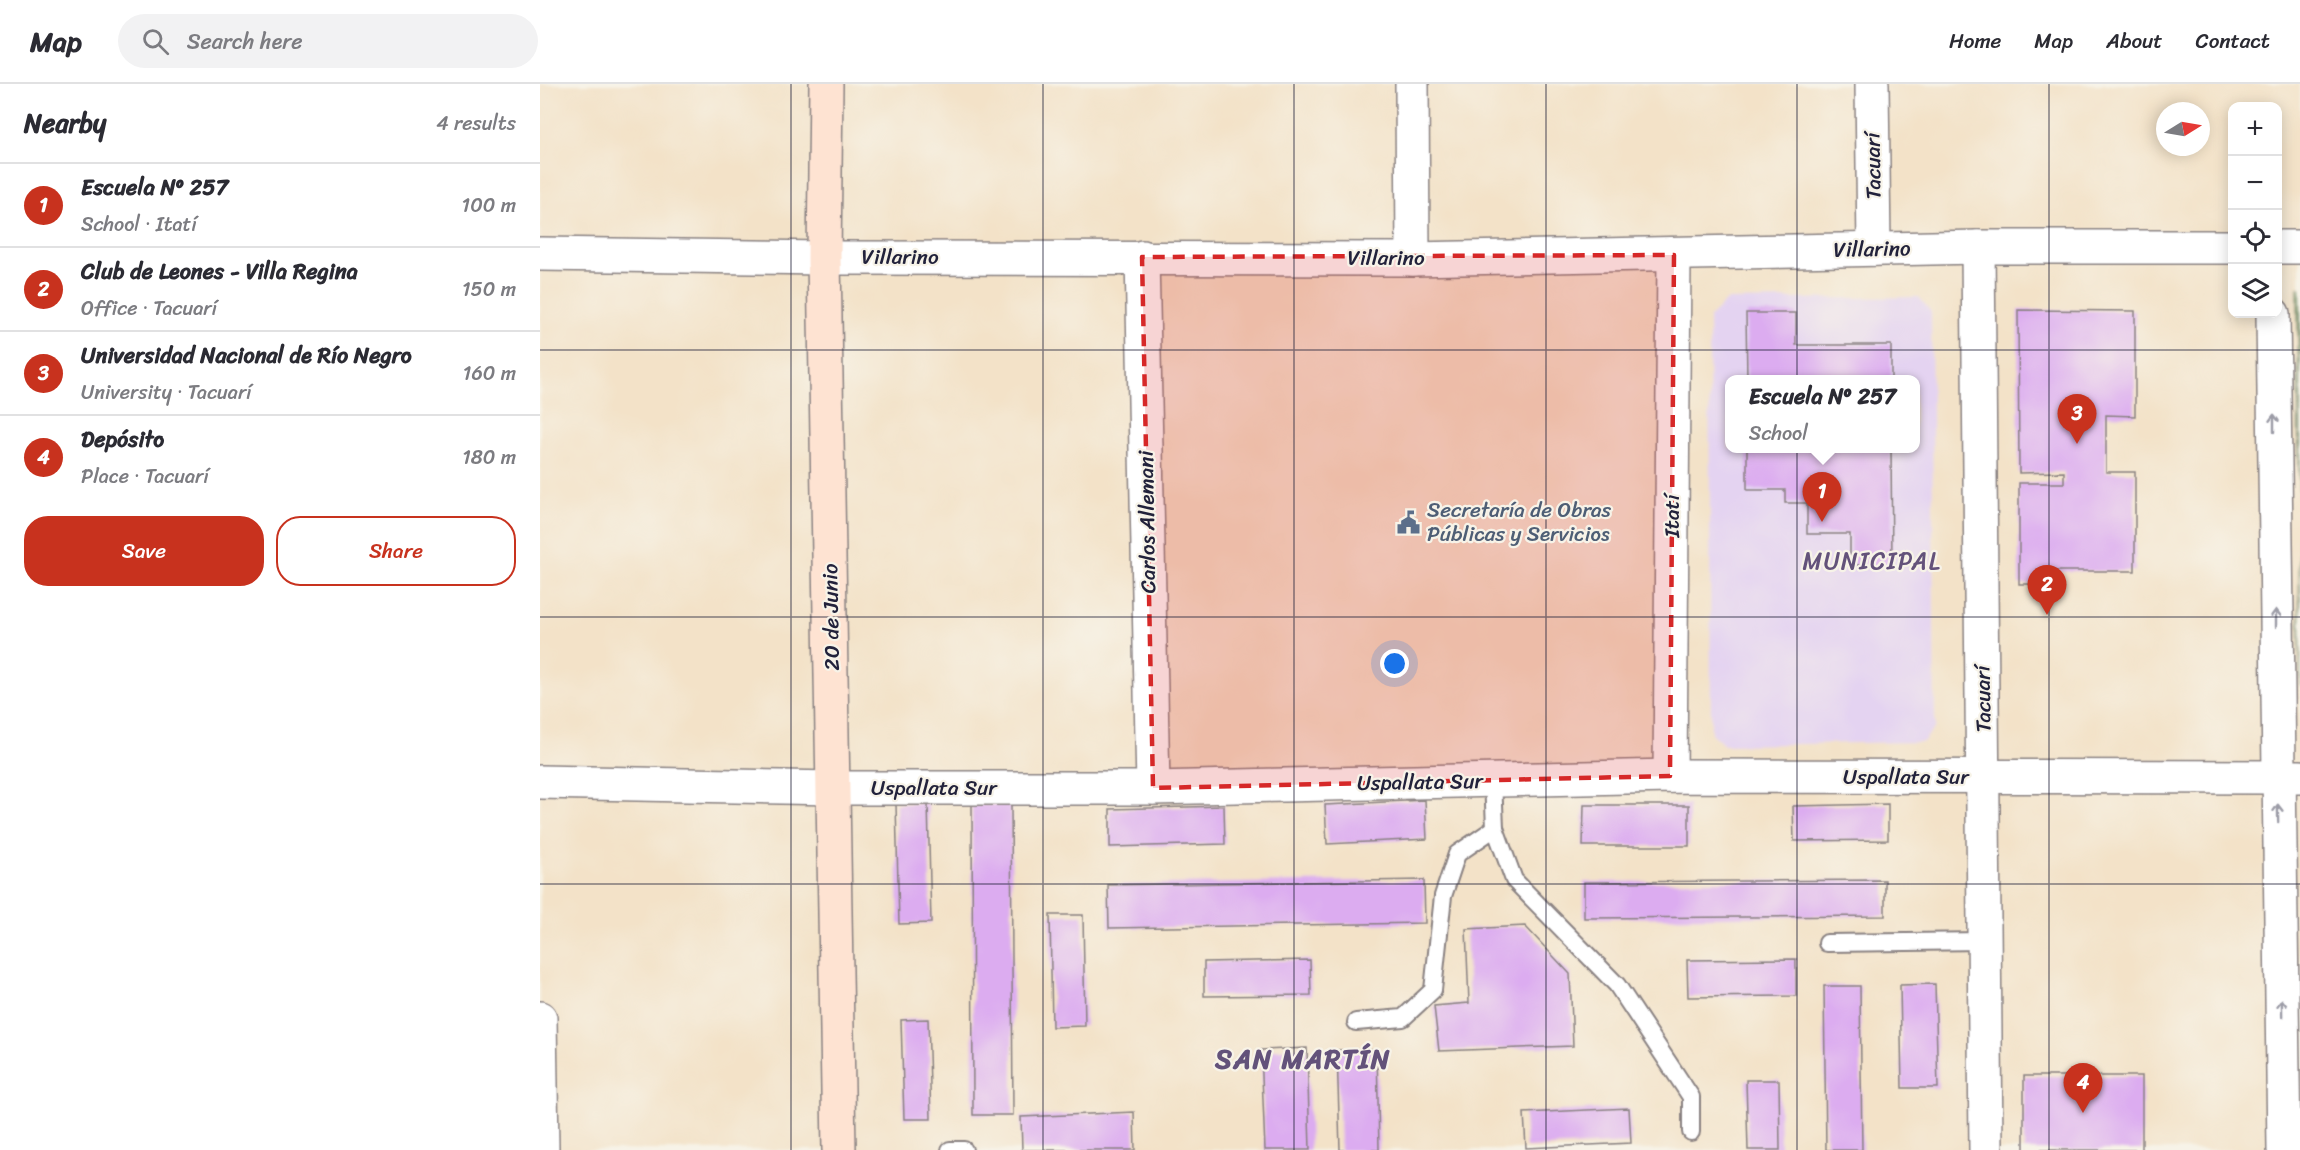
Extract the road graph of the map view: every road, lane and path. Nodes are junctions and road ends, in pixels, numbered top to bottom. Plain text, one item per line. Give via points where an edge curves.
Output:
1 (826, 84) edge
2 (1412, 84) edge
3 (1872, 84) edge
4 (1978, 247) junction
5 (2228, 248) edge
6 (2282, 248) edge
7 (2300, 248) edge
8 (1874, 249) junction
9 (540, 254) edge
10 (1674, 255) junction
11 (1142, 257) junction
12 (824, 258) junction
13 (1413, 259) junction
14 (2273, 318) edge
15 (1670, 776) junction
16 (1984, 777) junction
17 (2289, 777) edge
18 (1493, 780) junction
19 (540, 782) edge
20 (834, 788) junction
21 (1153, 788) junction
22 (1495, 828) junction
23 (1984, 941) junction
24 (1827, 943) dead end
25 (540, 1018) edge
26 (1356, 1022) dead end
27 (1691, 1132) dead end
28 (542, 1150) edge
29 (839, 1150) edge
30 (950, 1150) edge
31 (964, 1150) edge
32 (1986, 1150) edge
33 (2284, 1150) edge

1 - 12 street, 20 de Junio
2 - 13 street
3 - 8 street, Tacuarí
4 - 5 street, Villarino
4 - 8 street, Villarino
4 - 16 street, Tacuarí
6 - 7 street
8 - 10 street, Villarino
9 - 12 street, Villarino
10 - 13 street, Villarino
10 - 15 street, Itatí
11 - 12 street, Villarino
11 - 13 street, Villarino
11 - 21 street, Carlos Allemani
12 - 20 street, 20 de Junio
17 -> 14 street
15 - 16 street, Uspallata Sur
15 - 18 street, Uspallata Sur
16 - 17 street, Uspallata Sur
16 - 23 street, Tacuarí
33 -> 17 street
18 - 21 street, Uspallata Sur
18 - 22 lane
19 - 20 street, Uspallata Sur
20 - 21 street, Uspallata Sur
20 - 29 street, 20 de Junio
22 - 26 lane via 1457,855 1443,896 1433,990 1403,1018
22 - 27 lane via 1514,880 1617,985 1691,1097
23 - 24 lane
23 - 32 street, Tacuarí
25 - 28 street
30 - 31 lane

